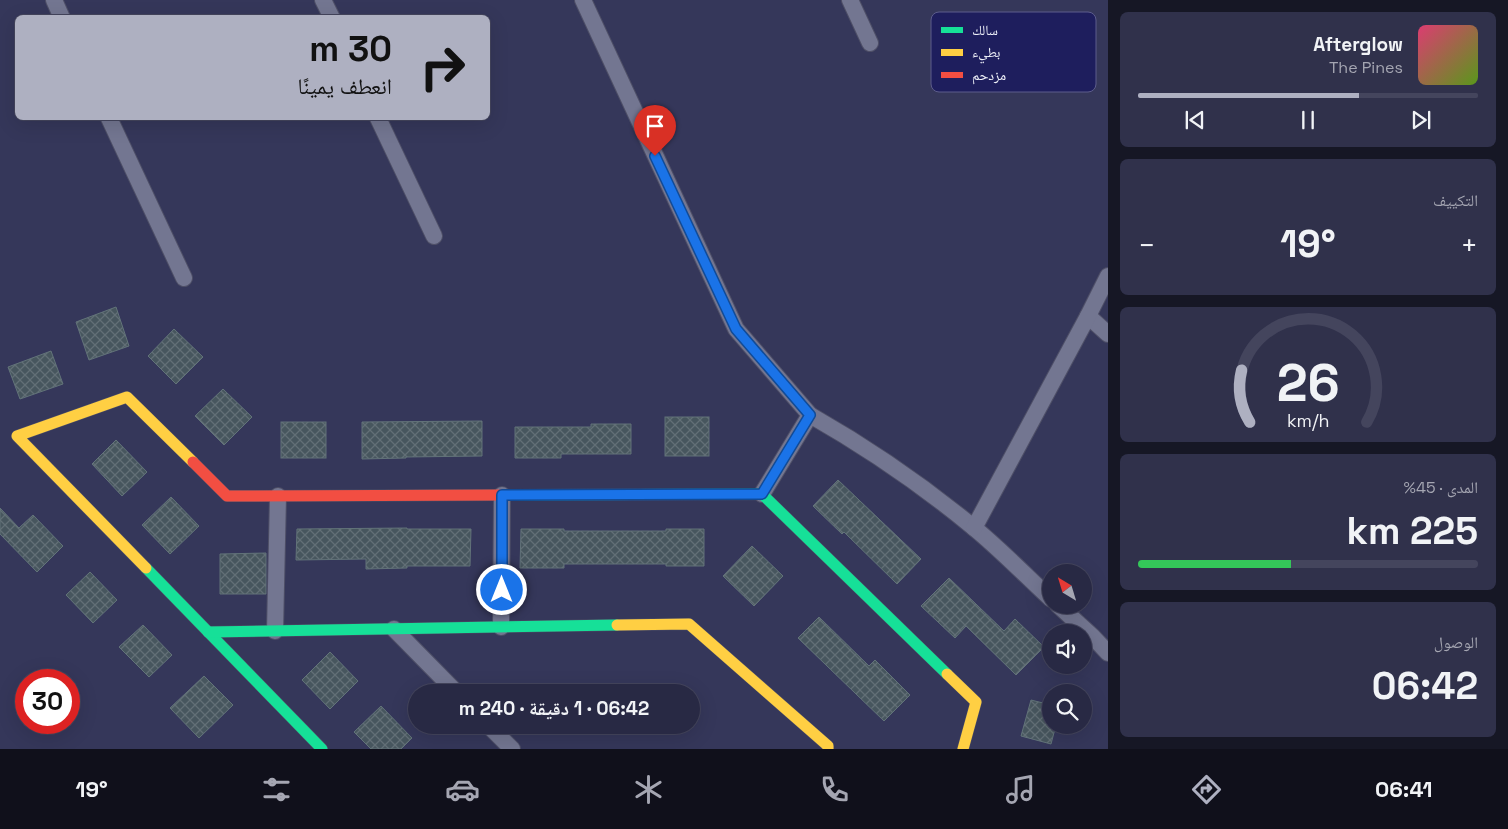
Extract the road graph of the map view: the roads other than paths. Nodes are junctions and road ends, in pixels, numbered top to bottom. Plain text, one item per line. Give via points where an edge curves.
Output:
1 (54, 0) edge
2 (323, 0) edge
3 (583, 0) edge
4 (850, 0) edge
5 (61, 15) edge
6 (330, 15) edge
7 (870, 43) dead end
8 (110, 120) edge
9 (379, 120) edge
10 (434, 236) dead end
11 (1108, 276) edge
12 (184, 278) dead end
13 (1088, 316) junction
14 (1108, 334) edge
15 (810, 415) junction
16 (762, 494) junction
17 (502, 495) junction
18 (278, 496) junction
19 (974, 528) junction
20 (1042, 591) edge
21 (1068, 614) edge
22 (501, 627) junction
23 (394, 629) junction
24 (275, 631) junction
25 (208, 632) junction
26 (1108, 653) edge
27 (448, 684) edge
28 (497, 734) edge
29 (322, 749) edge
30 (512, 749) edge
31 (828, 749) edge
32 (963, 749) edge

1 - 5 street
2 - 6 street
3 - 15 street via 736,329
4 - 7 street
8 - 12 street
9 - 10 street
11 - 13 street
13 - 14 street
13 - 19 street
15 - 16 street
15 - 19 street via 895,468
16 - 17 street
16 - 32 street via 976,702
17 - 18 street
17 - 22 street
18 - 24 street
18 - 25 street via 227,496 127,397 17,436
19 - 20 street
21 - 26 street
22 - 23 street
22 - 31 street via 689,624
23 - 24 street
23 - 27 street
24 - 25 street
25 - 29 street
28 - 30 street

